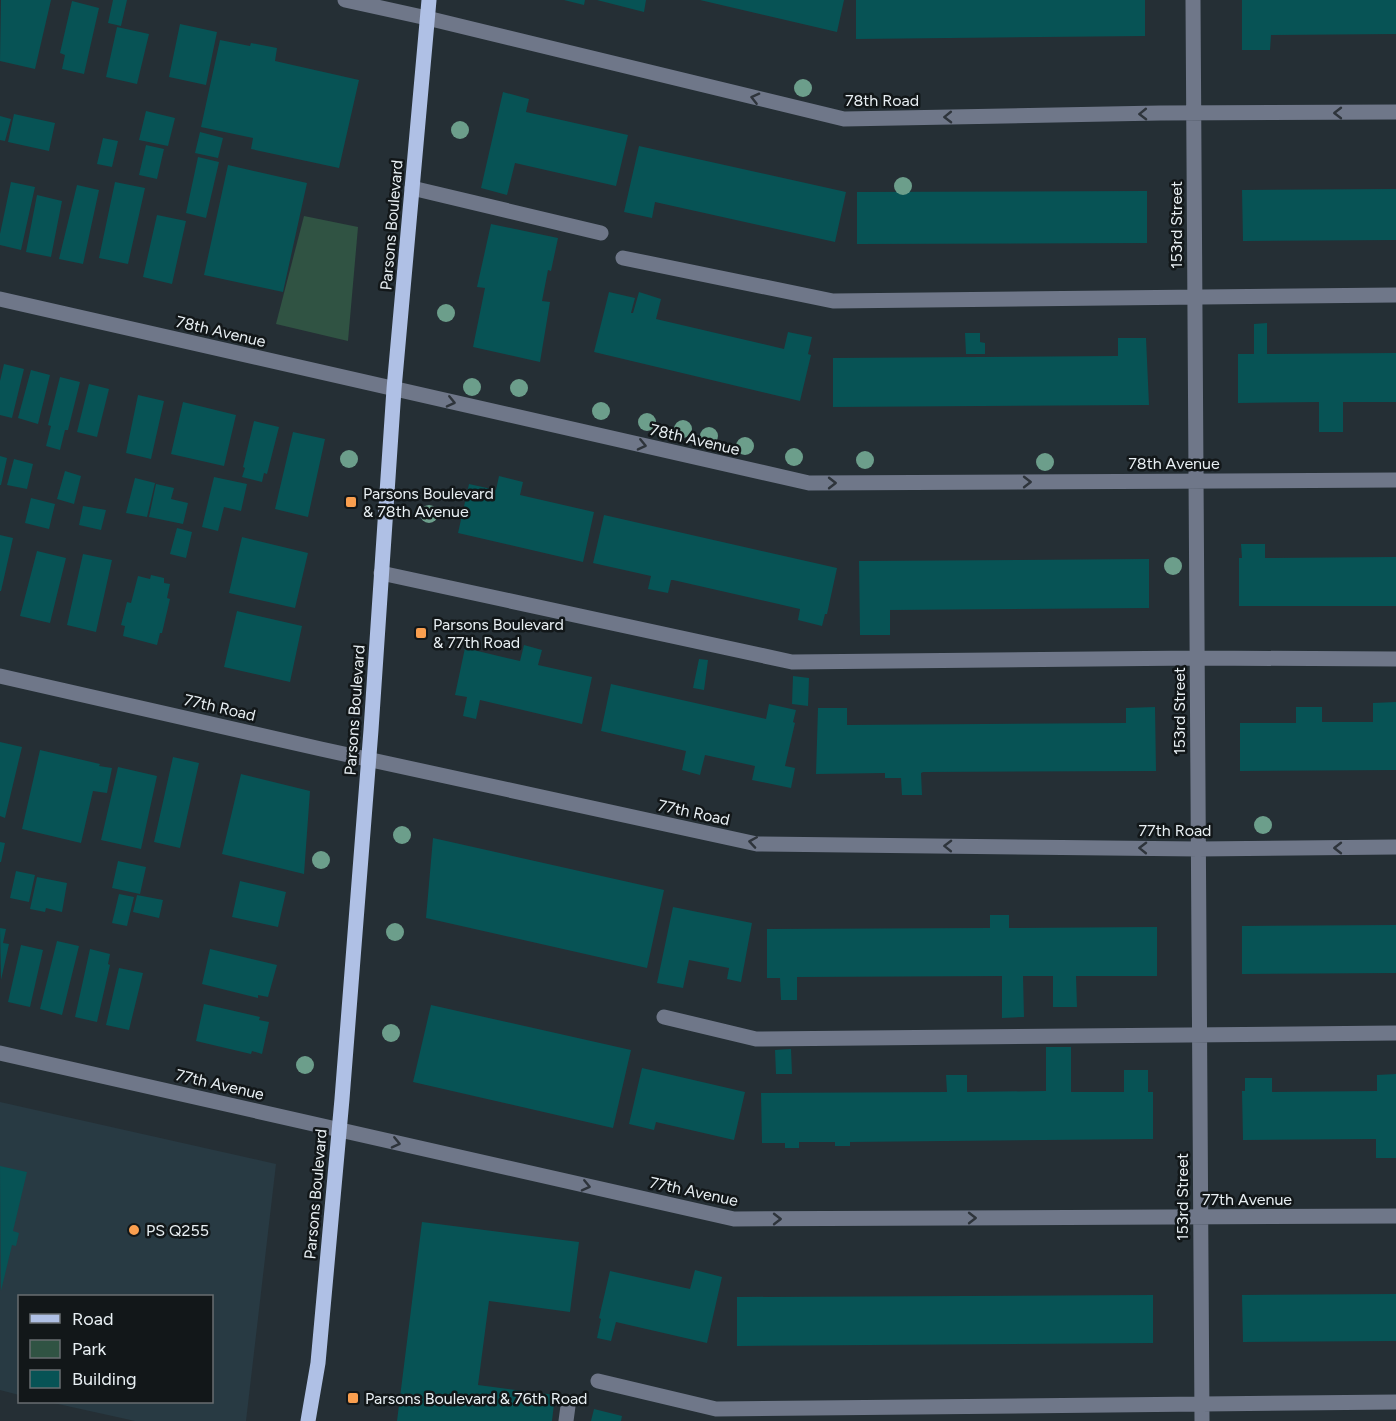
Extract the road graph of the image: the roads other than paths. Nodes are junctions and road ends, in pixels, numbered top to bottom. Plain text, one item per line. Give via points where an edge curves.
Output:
1 (345, 0) edge
2 (429, 0) edge
3 (1193, 0) edge
4 (427, 18) junction
5 (1396, 112) edge
6 (1193, 113) junction
7 (412, 188) junction
8 (601, 233) dead end
9 (623, 258) dead end
10 (1396, 296) edge
11 (1194, 297) junction
12 (0, 299) edge
13 (394, 389) junction
14 (1396, 480) edge
15 (1196, 481) junction
16 (381, 573) junction
17 (1197, 658) junction
18 (1396, 659) edge
19 (0, 676) edge
20 (368, 759) junction
21 (1396, 847) edge
22 (1198, 849) junction
23 (664, 1017) dead end
24 (1396, 1033) edge
25 (1199, 1035) junction
26 (0, 1053) edge
27 (339, 1130) junction
28 (1396, 1216) edge
29 (1200, 1217) junction
30 (598, 1381) dead end
31 (1396, 1402) edge
32 (1202, 1404) junction
33 (308, 1421) edge
34 (1202, 1421) edge

1 - 4 street, 78th Road
2 - 4 main road, Parsons Boulevard
3 - 6 street, 153rd Street
6 -> 4 street, 78th Road via 844,119
4 - 7 main road, Parsons Boulevard
5 -> 6 street, 78th Road
6 - 11 street, 153rd Street
7 - 8 street
7 - 13 main road, Parsons Boulevard
9 - 11 street via 833,302
10 - 11 street
11 - 15 street, 153rd Street
12 - 13 street, 78th Avenue
13 -> 15 street, 78th Avenue via 808,483
13 - 16 main road, Parsons Boulevard
14 - 15 street, 78th Avenue
15 - 17 street, 153rd Street
16 - 17 street via 792,662
16 - 20 main road, Parsons Boulevard
17 - 18 street
17 - 22 street, 153rd Street
19 - 20 street, 77th Road
22 -> 20 street, 77th Road via 757,844
20 - 27 main road, Parsons Boulevard
21 -> 22 street, 77th Road
22 - 25 street, 153rd Street
23 - 25 street via 756,1039
24 - 25 street
25 - 29 street, 153rd Street
26 - 27 street, 77th Avenue
27 -> 29 street, 77th Avenue via 734,1219
27 - 33 main road, Parsons Boulevard via 318,1363
28 - 29 street, 77th Avenue
29 - 32 street, 153rd Street
30 - 32 street via 716,1408
31 - 32 street
32 - 34 street, 153rd Street

